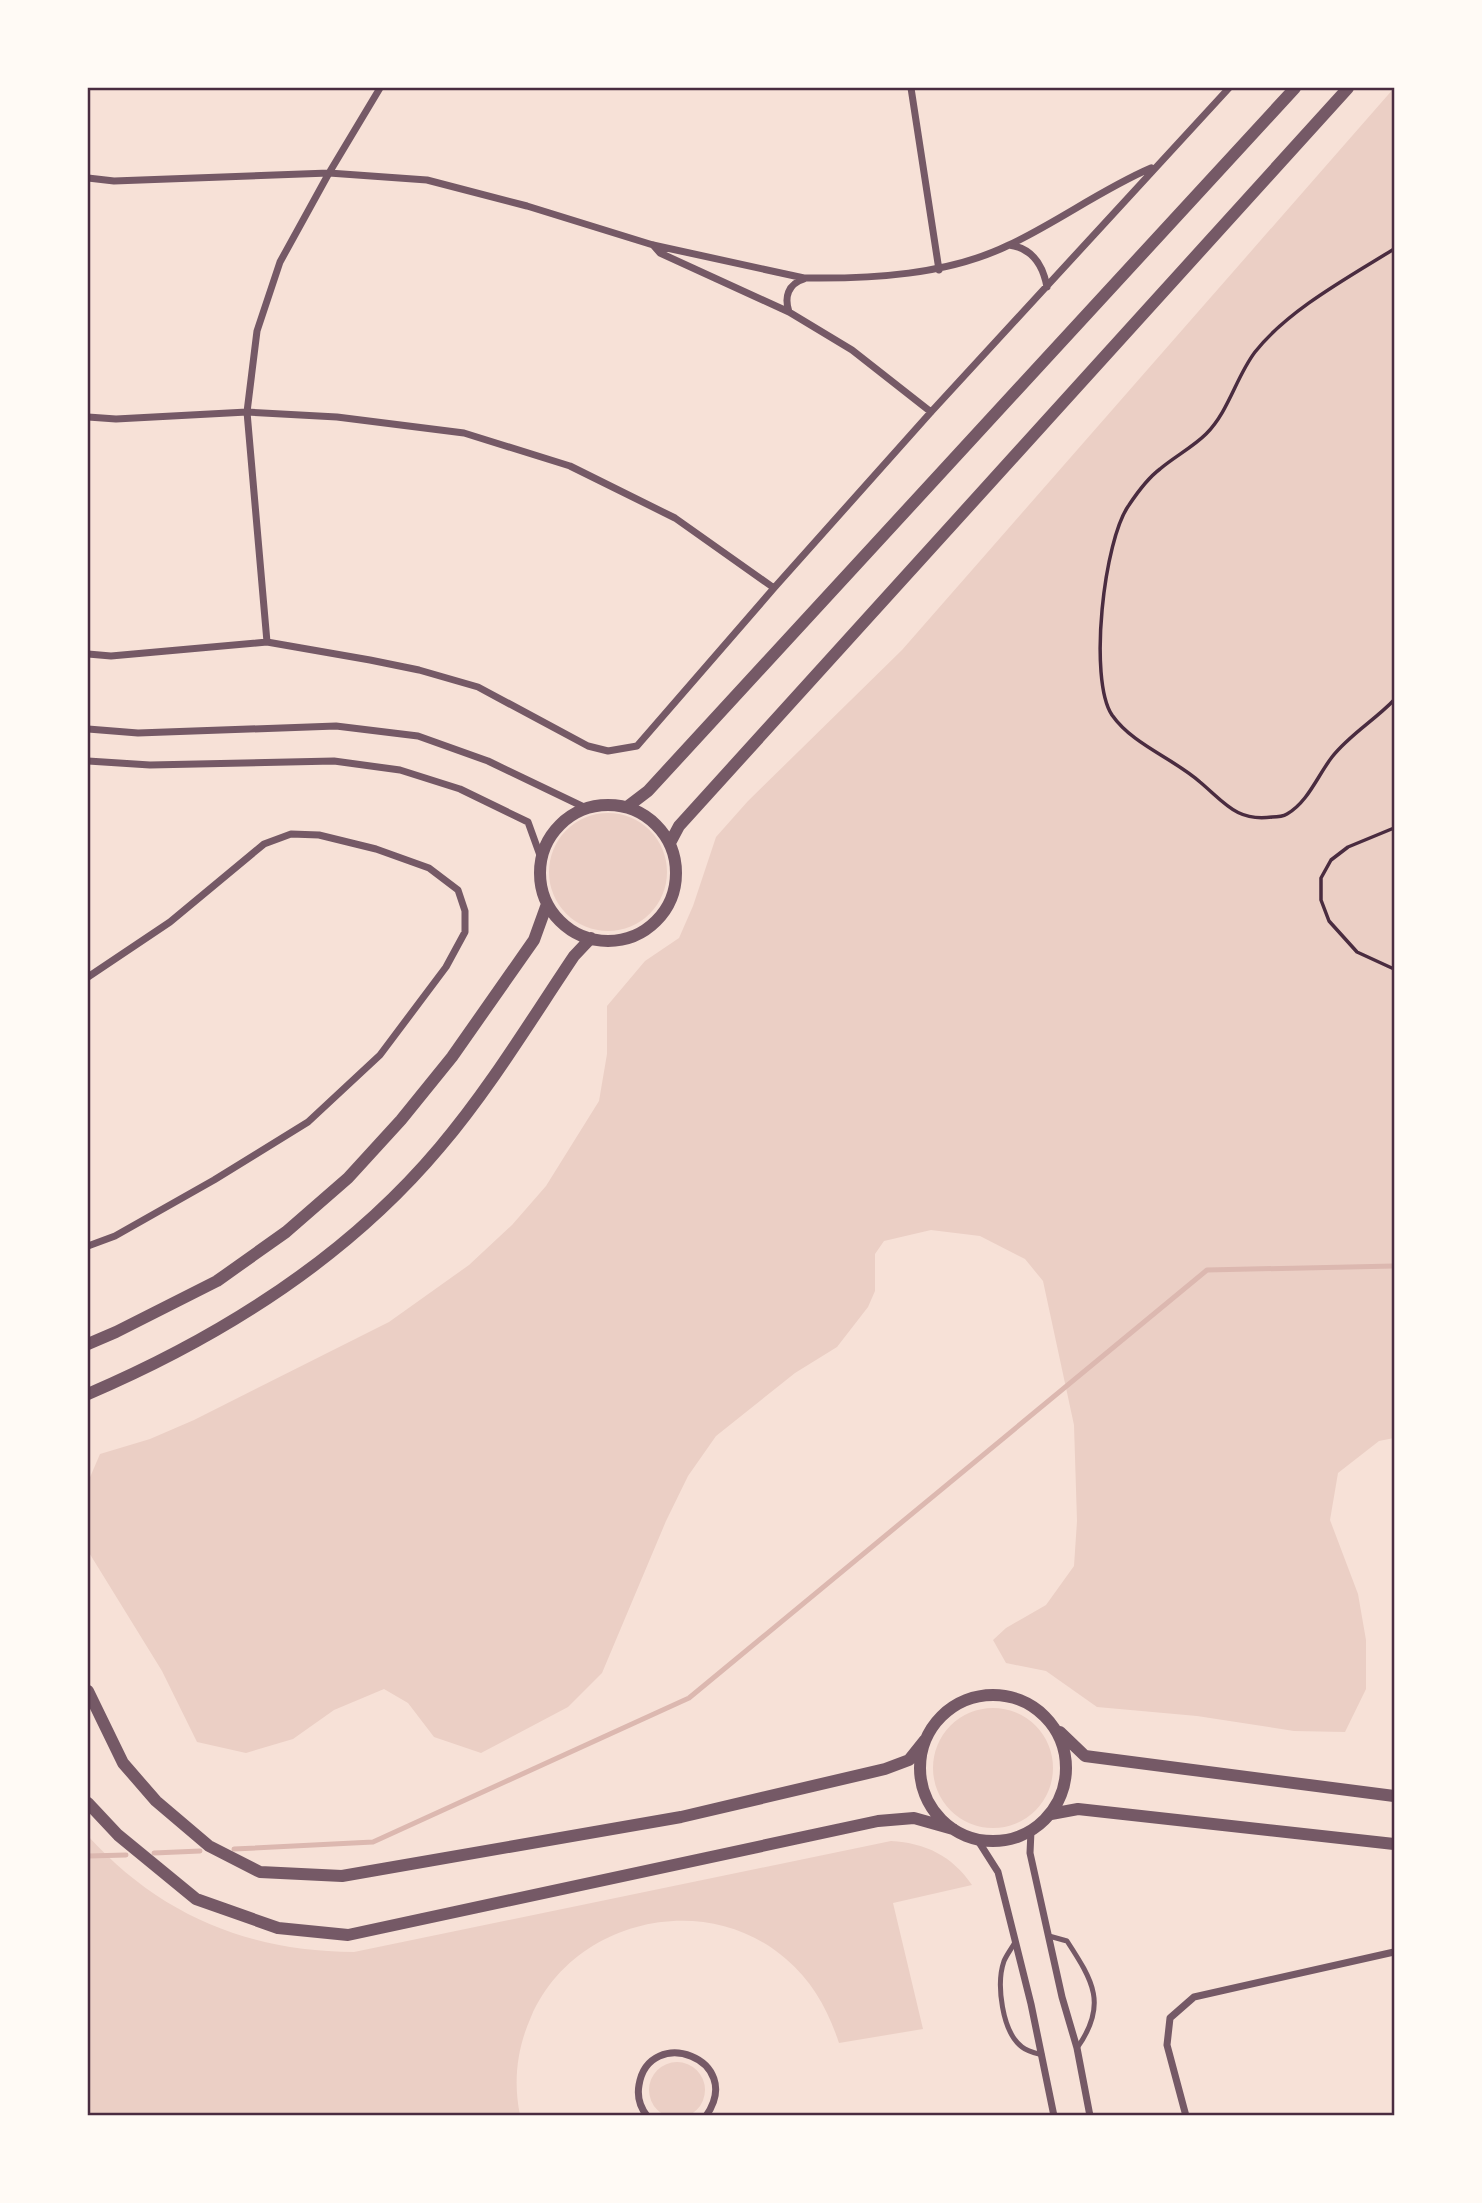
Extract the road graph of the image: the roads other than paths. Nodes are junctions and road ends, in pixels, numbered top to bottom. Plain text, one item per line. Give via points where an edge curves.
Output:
1 (380, 88) edge
2 (911, 88) edge
3 (1229, 88) edge
4 (1295, 88) edge
5 (1348, 88) edge
6 (1154, 167) junction
7 (329, 173) junction
8 (88, 178) edge
9 (653, 245) junction
10 (1009, 245) junction
11 (939, 270) junction
12 (804, 278) junction
13 (1047, 287) junction
14 (789, 312) junction
15 (247, 412) junction
16 (931, 412) junction
17 (88, 417) edge
18 (774, 588) junction
19 (267, 642) junction
20 (88, 654) edge
21 (88, 730) edge
22 (88, 761) edge
23 (627, 807) junction
24 (586, 808) junction
25 (670, 843) junction
26 (541, 858) junction
27 (547, 904) junction
28 (591, 938) junction
29 (88, 976) edge
30 (88, 1246) edge
31 (88, 1344) edge
32 (88, 1394) edge
33 (88, 1690) edge
34 (1056, 1728) junction
35 (925, 1740) junction
36 (1395, 1796) edge
37 (88, 1803) edge
38 (1051, 1814) junction
39 (953, 1829) junction
40 (1031, 1831) junction
41 (977, 1839) junction
42 (1395, 1844) edge
43 (1049, 1936) junction
44 (1015, 1942) junction
45 (1395, 1952) edge
46 (1077, 2048) junction
47 (1042, 2055) junction
48 (648, 2116) edge
49 (706, 2116) edge
50 (1054, 2116) edge
51 (1090, 2116) edge
52 (1186, 2116) edge

1 - 7 street
2 - 11 street
3 - 6 street
4 - 23 street via 648,791
5 - 25 street via 678,827
6 - 10 street
6 - 13 street
7 - 8 street via 114,181
7 - 9 street via 427,180
7 - 15 street via 280,262 257,331
9 - 12 street
9 - 14 street via 660,253
10 - 11 street
10 - 13 street via 1021,247 1037,260
11 - 12 street
12 - 14 street via 788,292
13 - 16 street
14 - 16 street via 852,350
15 - 17 street
15 - 18 street via 337,416 464,432 570,466 675,518
15 - 19 street
16 - 18 street
18 - 19 street via 637,746 608,751 588,746 478,687 431,673
19 - 20 street via 111,656
21 - 24 street via 138,733 336,726 418,736 488,761
22 - 26 street via 150,765 334,761 400,770 460,789 528,822
23 - 24 street
23 - 25 street via 645,815
24 - 26 street via 566,819 550,836
25 - 28 street via 676,864 675,886 667,907 653,924 613,940
26 - 27 street
27 - 28 street via 566,926
27 - 31 street via 534,940 452,1056 348,1178 286,1232 217,1281
28 - 32 street via 440,1147 382,1209 317,1265 244,1315
29 - 30 street via 170,922 264,844 291,834 319,835 376,849 429,868 458,890 465,911 465,932 446,967 380,1055 309,1122 115,1236
33 - 35 street via 123,1763 156,1801 209,1846 260,1872 342,1877 681,1817 885,1769 909,1760
34 - 35 street via 1041,1711 1021,1700 975,1697 954,1706
34 - 36 street via 1085,1756
34 - 38 street via 1065,1749 1067,1772 1062,1795
35 - 39 street via 920,1765 923,1790 935,1812
37 - 39 street via 118,1835 195,1899 278,1928 348,1935 878,1821 914,1818
38 - 40 street
38 - 42 street via 1077,1809
39 - 41 street
40 - 41 street via 996,1841
40 - 43 street via 1030,1853
41 - 44 street via 998,1872
43 - 46 street
43 - 46 lane via 1067,1941 1087,1972 1092,1990 1096,2012
44 - 47 street
44 - 47 lane via 1004,1962 1003,2011 1010,2035 1023,2049
45 - 52 street via 1194,1997 1170,2018 1167,2045
46 - 51 street
47 - 50 street
48 - 49 street via 640,2102 640,2079 653,2060 674,2052 696,2057 712,2074 715,2096

